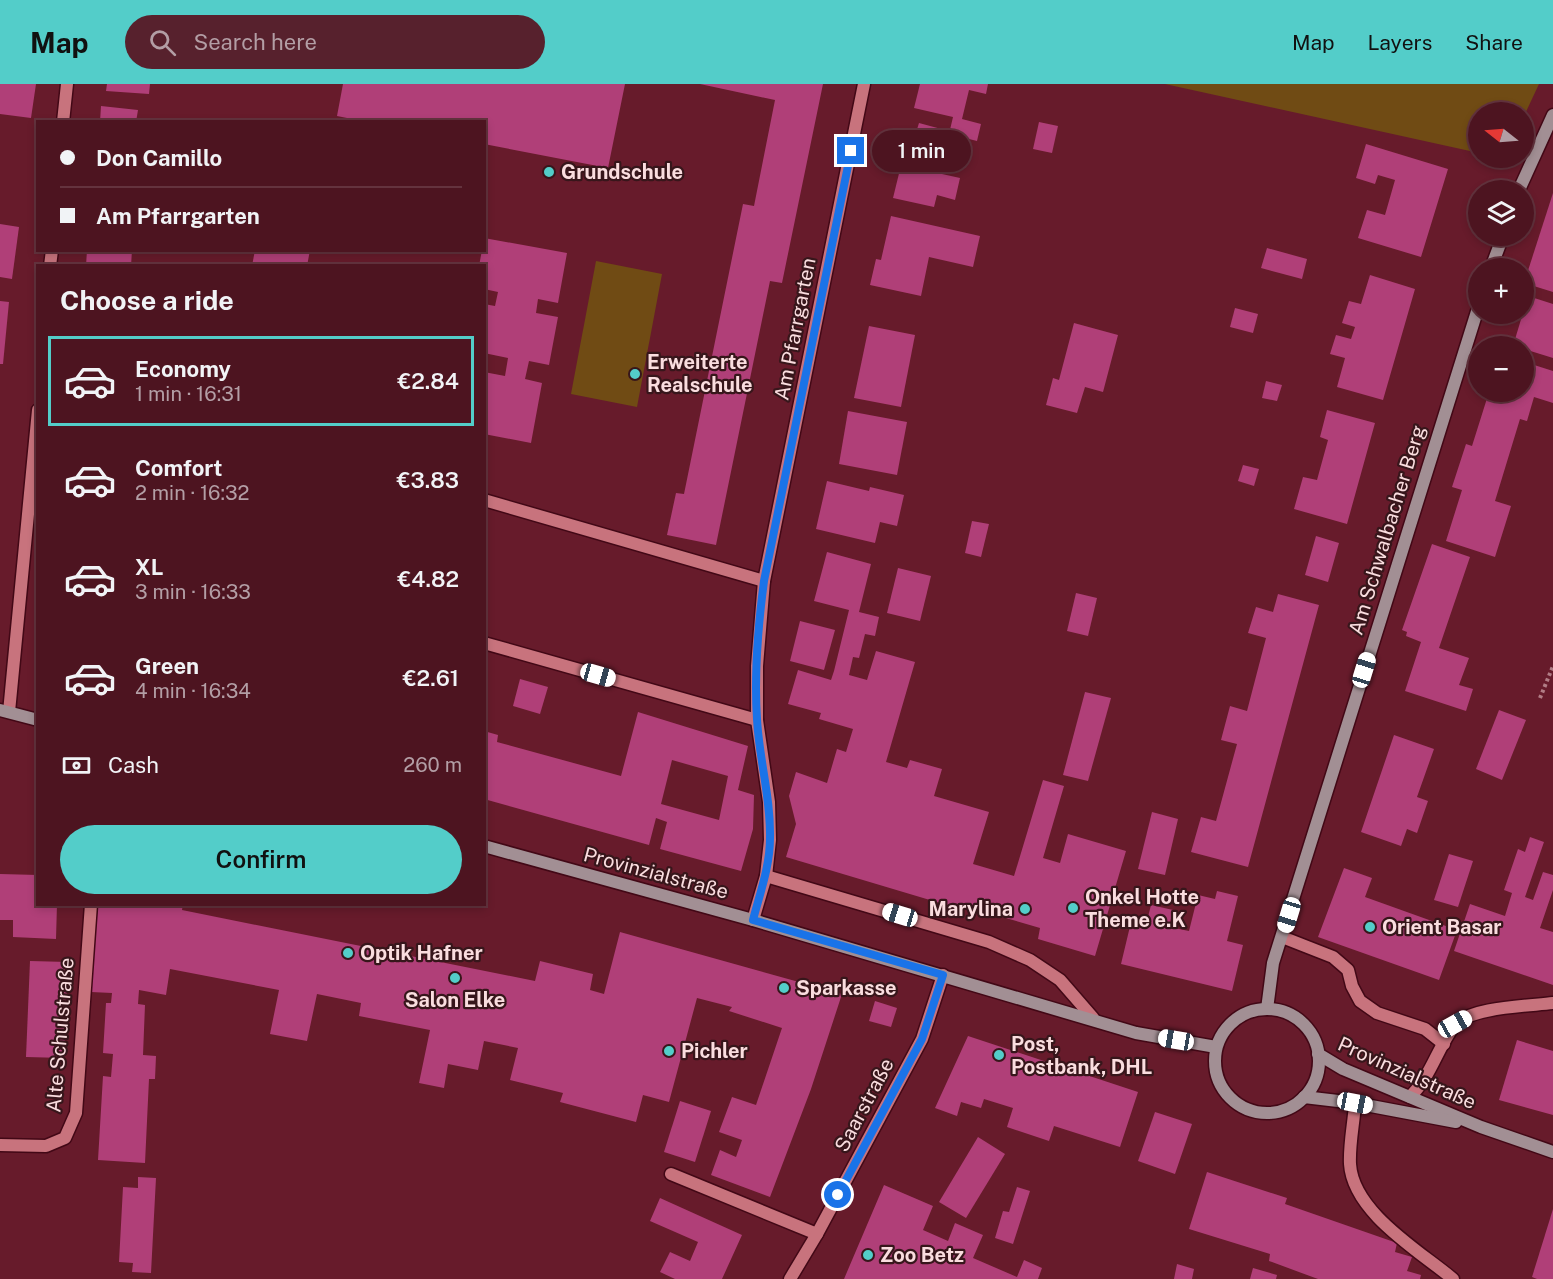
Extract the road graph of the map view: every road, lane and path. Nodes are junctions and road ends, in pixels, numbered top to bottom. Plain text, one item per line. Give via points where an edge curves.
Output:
1 (66, 84) edge
2 (864, 84) edge
3 (1553, 115) edge
4 (63, 120) edge
5 (1524, 180) edge
6 (1473, 324) edge
7 (36, 428) edge
8 (486, 501) edge
9 (764, 581) junction
10 (486, 644) edge
11 (1553, 666) edge
12 (1540, 698) dead end
13 (4, 711) edge
14 (36, 719) edge
15 (757, 720) junction
16 (486, 847) edge
17 (765, 876) junction
18 (91, 906) edge
19 (753, 920) junction
20 (1282, 937) junction
21 (943, 975) junction
22 (1553, 1003) edge
23 (1267, 1009) junction
24 (1093, 1018) junction
25 (1447, 1039) junction
26 (1216, 1047) junction
27 (1318, 1054) junction
28 (1304, 1097) junction
29 (1410, 1097) junction
30 (1355, 1103) junction
31 (1481, 1127) junction
32 (0, 1145) edge
33 (1553, 1152) edge
34 (670, 1174) dead end
35 (817, 1234) junction
36 (790, 1279) edge
37 (1453, 1279) edge

1 - 4 street
2 - 9 street, Am Pfarrgarten
3 - 5 main road
6 - 20 main road, Am Schwalbacher Berg
7 - 13 street
8 - 9 street
9 - 15 street, Am Pfarrgarten via 757,654
10 - 15 street
11 - 12 path
13 - 14 main road
15 - 17 street, Am Pfarrgarten via 769,802 770,840
16 - 19 main road, Provinzialstraße
17 - 19 street, Am Pfarrgarten
17 - 24 street, Provinzialstraße via 989,942 1030,960 1060,980
18 - 32 street, Alte Schulstraße via 76,1113 65,1138 46,1146
19 - 21 main road, Provinzialstraße
20 - 23 main road, Am Schwalbacher Berg via 1273,963
20 - 25 street via 1333,957 1348,970 1360,1001 1377,1012
21 - 24 main road, Provinzialstraße
21 - 35 street, Saarstraße via 922,1039
22 - 25 street via 1470,1016 1455,1024
23 - 26 main road via 1250,1011 1235,1019
23 - 27 main road via 1295,1017 1310,1034
24 - 26 main road, Provinzialstraße via 1136,1033
25 - 29 street via 1424,1083
26 - 28 main road via 1218,1081 1227,1096 1240,1106 1257,1113 1274,1113 1290,1108
27 - 28 main road via 1318,1070
27 - 29 main road, Provinzialstraße via 1343,1069
28 - 30 main road, Provinzialstraße
29 - 31 main road, Provinzialstraße
30 - 31 main road, Provinzialstraße
30 - 37 street via 1350,1164 1359,1195 1370,1210
31 - 33 main road, Provinzialstraße
34 - 35 street
35 - 36 street, Saarstraße

